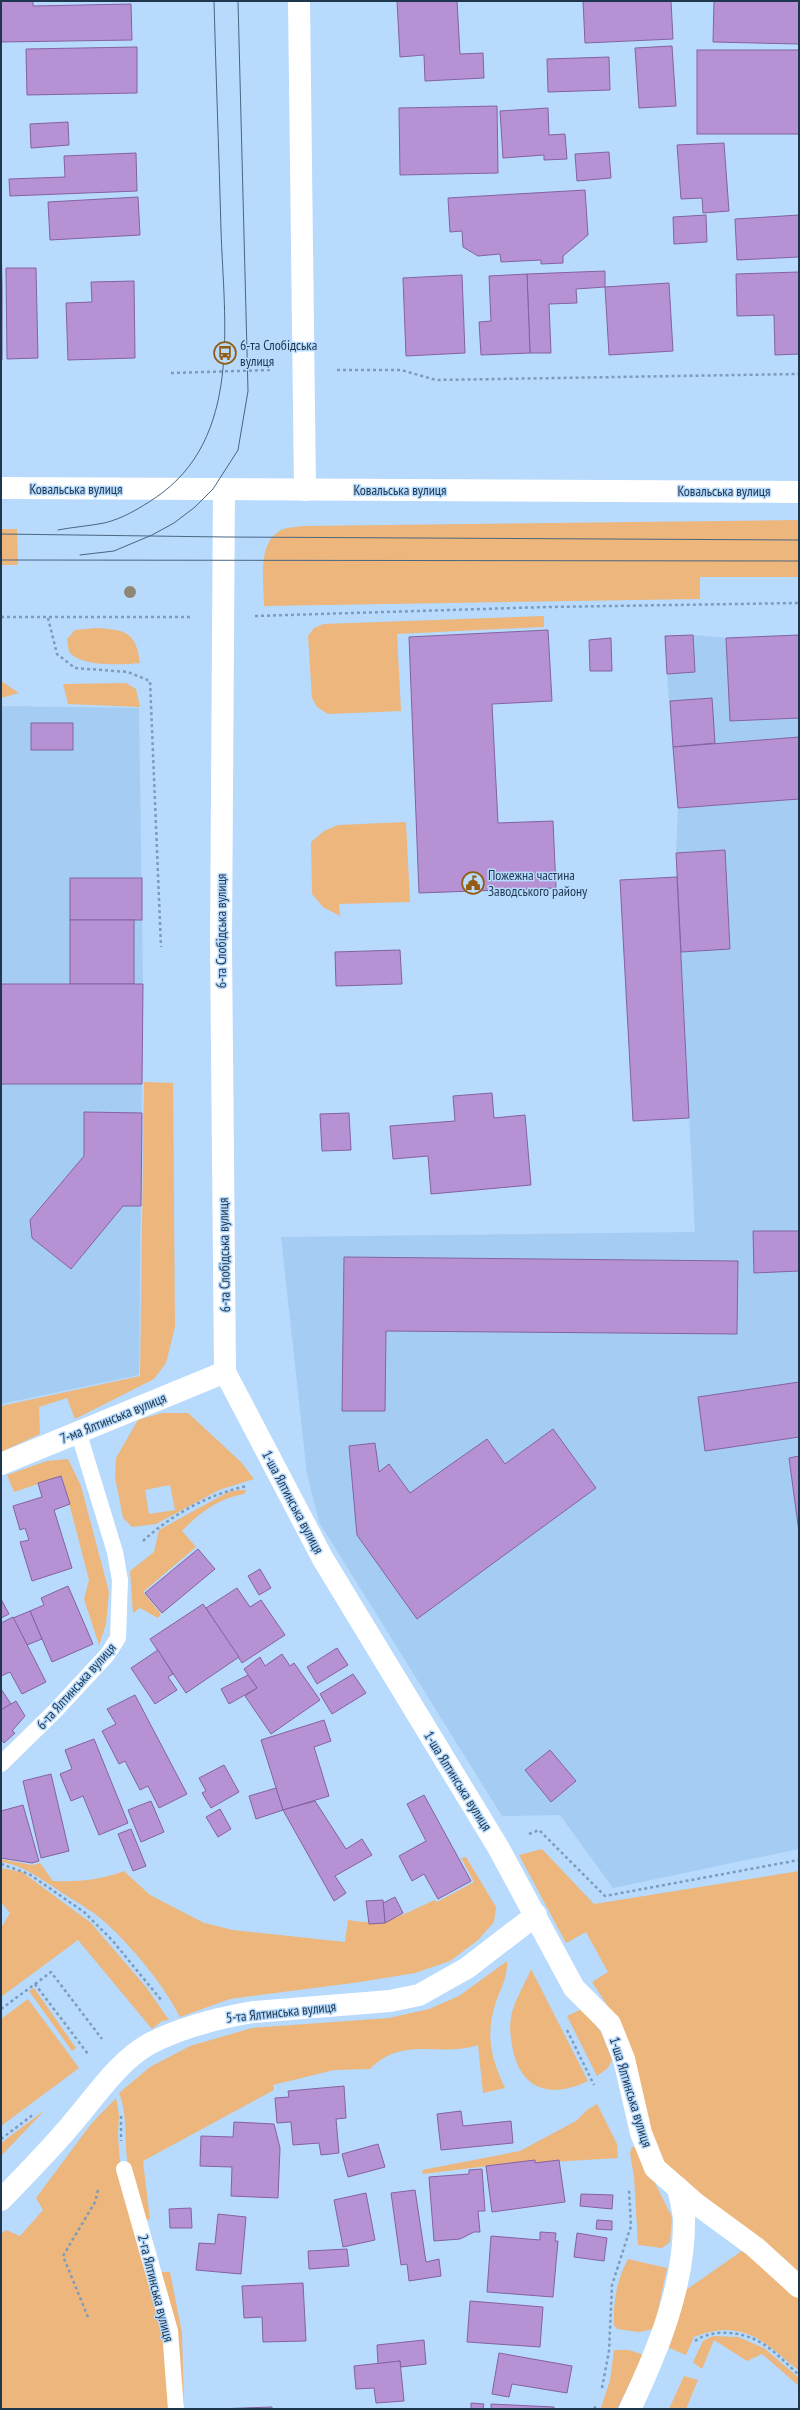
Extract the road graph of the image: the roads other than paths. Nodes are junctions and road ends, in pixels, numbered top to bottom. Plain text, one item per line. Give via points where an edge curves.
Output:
1 (299, 1) edge
2 (1, 488) edge
3 (224, 490) junction
4 (306, 490) junction
5 (799, 492) edge
6 (225, 1372) junction
7 (78, 1431) junction
8 (1, 1464) edge
9 (1, 1764) edge
10 (536, 1915) junction
11 (124, 2169) road end
12 (678, 2188) junction
13 (1, 2200) edge
14 (799, 2287) edge
15 (176, 2409) edge
16 (630, 2409) edge

1 - 4 street
2 - 3 street, Ковальська вулиця
3 - 4 street, Ковальська вулиця
3 - 6 street, 6-та Слобідська вулиця via 220,943
4 - 5 street, Ковальська вулиця
6 - 7 street, 7-ма Ялтинська вулиця
6 - 10 street, 1-ша Ялтинська вулиця via 323,1559 498,1847
7 - 8 street, 7-ма Ялтинська вулиця
7 - 9 lane, 6-та Ялтинська вулиця via 115,1552 120,1580 118,1638 107,1655
10 - 12 street, 1-ша Ялтинська вулиця via 577,1994 610,2024 624,2059 642,2133 655,2168
10 - 13 street, 5-та Ялтинська вулиця via 467,1968 419,1995 390,2001 253,2012 178,2031 139,2051 106,2082 48,2151
11 - 15 lane, 2-га Ялтинська вулиця via 170,2331
12 - 14 street, 1-ша Ялтинська вулиця via 755,2247
12 - 16 street via 684,2218 674,2294 662,2334

